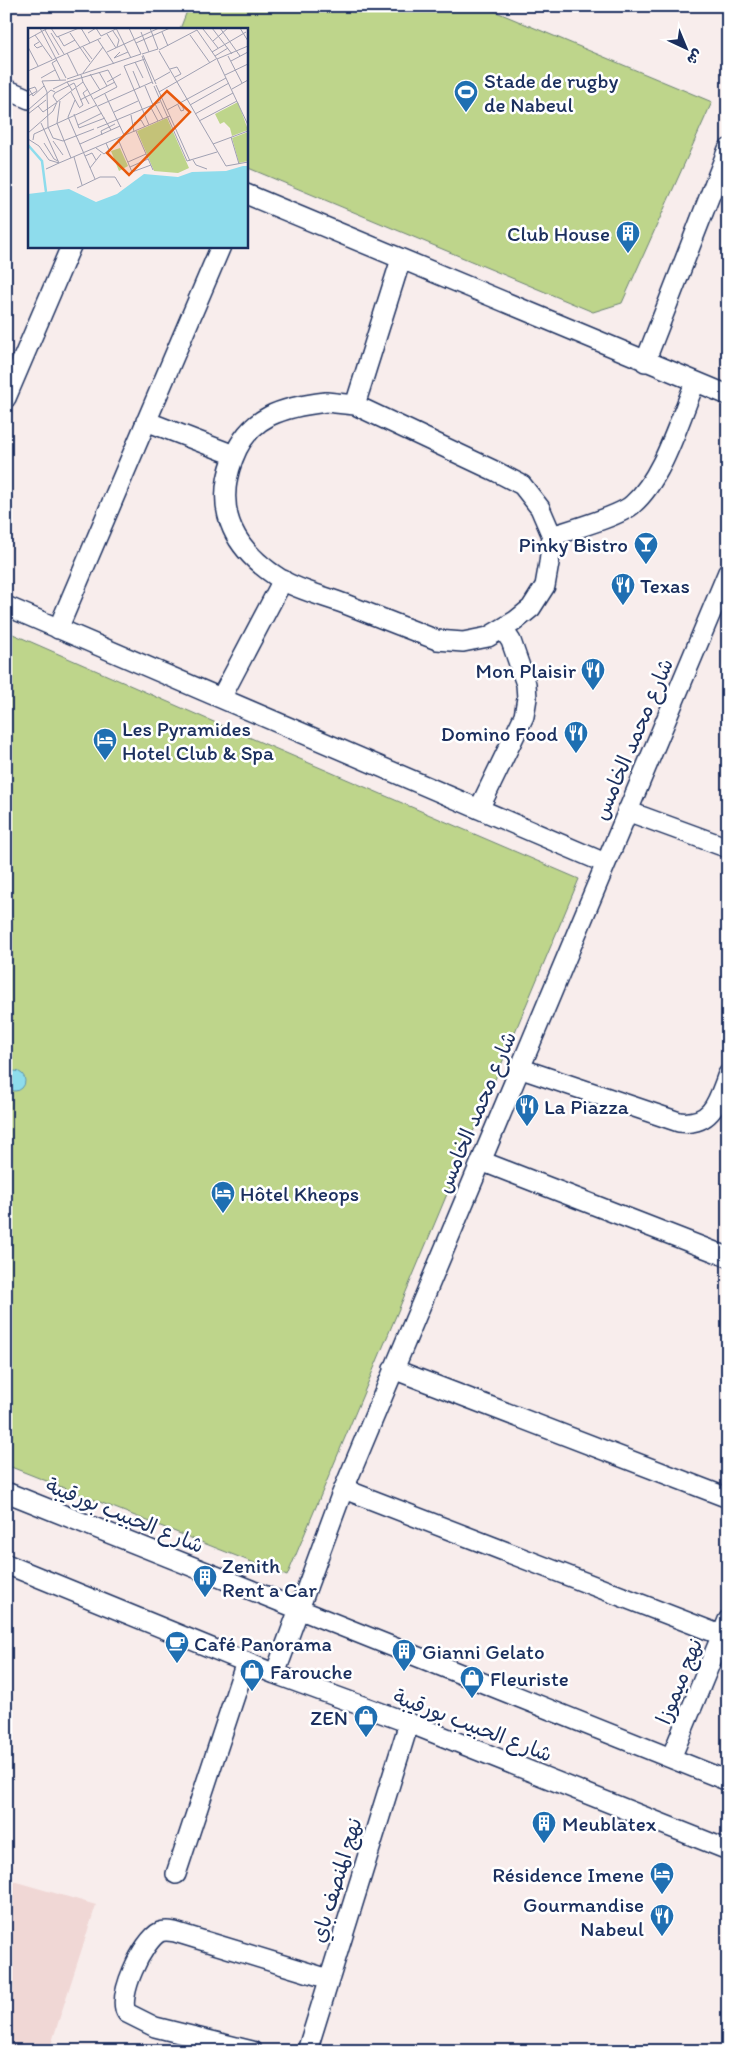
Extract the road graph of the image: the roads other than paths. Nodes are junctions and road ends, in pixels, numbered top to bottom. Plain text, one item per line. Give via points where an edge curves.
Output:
1 (6, 89) edge
2 (28, 99) edge
3 (728, 149) edge
4 (248, 195) edge
5 (70, 248) edge
6 (220, 248) edge
7 (401, 259) junction
8 (645, 362) junction
9 (695, 383) junction
10 (728, 395) edge
11 (6, 398) edge
12 (356, 405) junction
13 (146, 422) junction
14 (234, 455) junction
15 (552, 536) junction
16 (726, 578) edge
17 (283, 580) junction
18 (6, 606) edge
19 (58, 628) junction
20 (503, 629) junction
21 (221, 698) junction
22 (478, 809) junction
23 (626, 812) junction
24 (728, 848) edge
25 (604, 863) junction
26 (519, 1068) junction
27 (728, 1074) edge
28 (480, 1161) junction
29 (728, 1257) edge
30 (394, 1370) junction
31 (344, 1489) junction
32 (6, 1492) edge
33 (728, 1498) edge
34 (6, 1564) edge
35 (298, 1608) junction
36 (724, 1628) edge
37 (246, 1662) junction
38 (275, 1674) junction
39 (409, 1723) junction
40 (671, 1758) junction
41 (728, 1781) edge
42 (728, 1850) edge
43 (176, 1874) dead end
44 (329, 1979) junction
45 (252, 2051) edge
46 (308, 2051) edge

1 - 2 street
3 - 8 street
4 - 7 street
5 - 11 street
6 - 13 street
7 - 8 street
7 - 12 street
8 - 9 street
9 - 10 street
9 - 15 street via 656,477 633,505
12 - 14 street via 326,402 275,413 256,423
12 - 15 street via 522,486 540,508
13 - 14 street
13 - 19 street
14 - 17 street via 226,477 224,500 230,525 258,562
15 - 20 street via 545,586 531,608
16 - 23 street, شارع محمد الخامس
17 - 20 street via 438,640 463,642 488,637
17 - 21 street
18 - 19 street
19 - 21 street
20 - 22 street via 511,641 526,684 524,716
21 - 22 street
22 - 25 street
23 - 24 street
23 - 25 street, شارع محمد الخامس
25 - 26 street, شارع محمد الخامس
26 - 27 street via 679,1122 692,1123 712,1111
26 - 28 street, شارع محمد الخامس
28 - 29 street
28 - 30 street, شارع محمد الخامس
30 - 31 street, شارع محمد الخامس
30 - 33 street
31 - 35 street, شارع محمد الخامس
31 - 36 street
32 - 35 street, شارع الحبيب بورقيبة
34 - 37 street, شارع الحبيب بورقيبة
35 - 38 street, شارع محمد الخامس
35 - 40 street, شارع الحبيب بورقيبة
36 - 40 street, نهج ميموزا
37 - 38 street, شارع الحبيب بورقيبة
37 - 43 street
38 - 39 street, شارع الحبيب بورقيبة
39 - 42 street, شارع الحبيب بورقيبة
39 - 44 street, نهج المنصف باي
40 - 41 street, شارع الحبيب بورقيبة
44 - 45 street via 168,1930 159,1932 150,1940 142,1948 131,1976 123,2004 127,2013 155,2027
44 - 46 street, نهج المنصف باي

